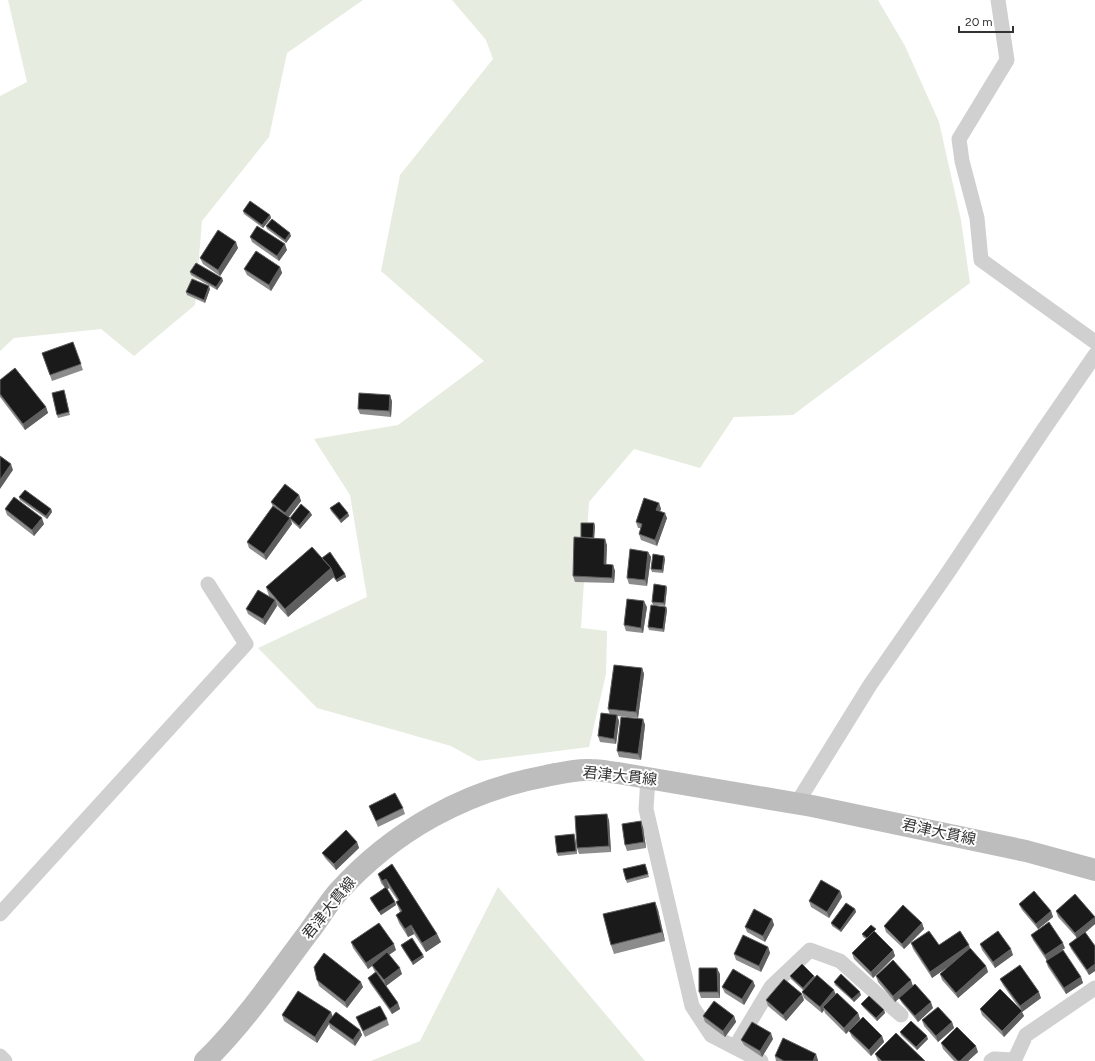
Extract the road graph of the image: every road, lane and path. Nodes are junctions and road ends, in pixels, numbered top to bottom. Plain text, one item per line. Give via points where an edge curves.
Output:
1 (998, 0) edge
2 (1095, 342) edge
3 (1095, 355) edge
4 (208, 584) dead end
5 (648, 778) junction
6 (797, 803) junction
7 (1095, 870) edge
8 (0, 914) edge
9 (1095, 988) edge
10 (901, 1015) dead end
11 (735, 1047) junction
12 (0, 1056) edge
13 (210, 1059) edge
14 (1014, 1060) edge
15 (5, 1061) edge
16 (761, 1061) edge
17 (991, 1061) edge

1 - 2 street via 1007,60 959,139 977,218 981,260
3 - 6 street via 870,685
4 - 8 street via 246,644
5 - 6 main road, 君津大貫線
5 - 11 street via 646,809 692,1006 712,1035
5 - 13 main road, 君津大貫線 via 590,770 540,777 462,802 387,845 338,893
6 - 7 main road, 君津大貫線 via 1026,851
9 - 14 street via 1026,1035
10 - 11 street via 840,961 810,950 771,987
11 - 16 street
12 - 15 street
14 - 17 street

